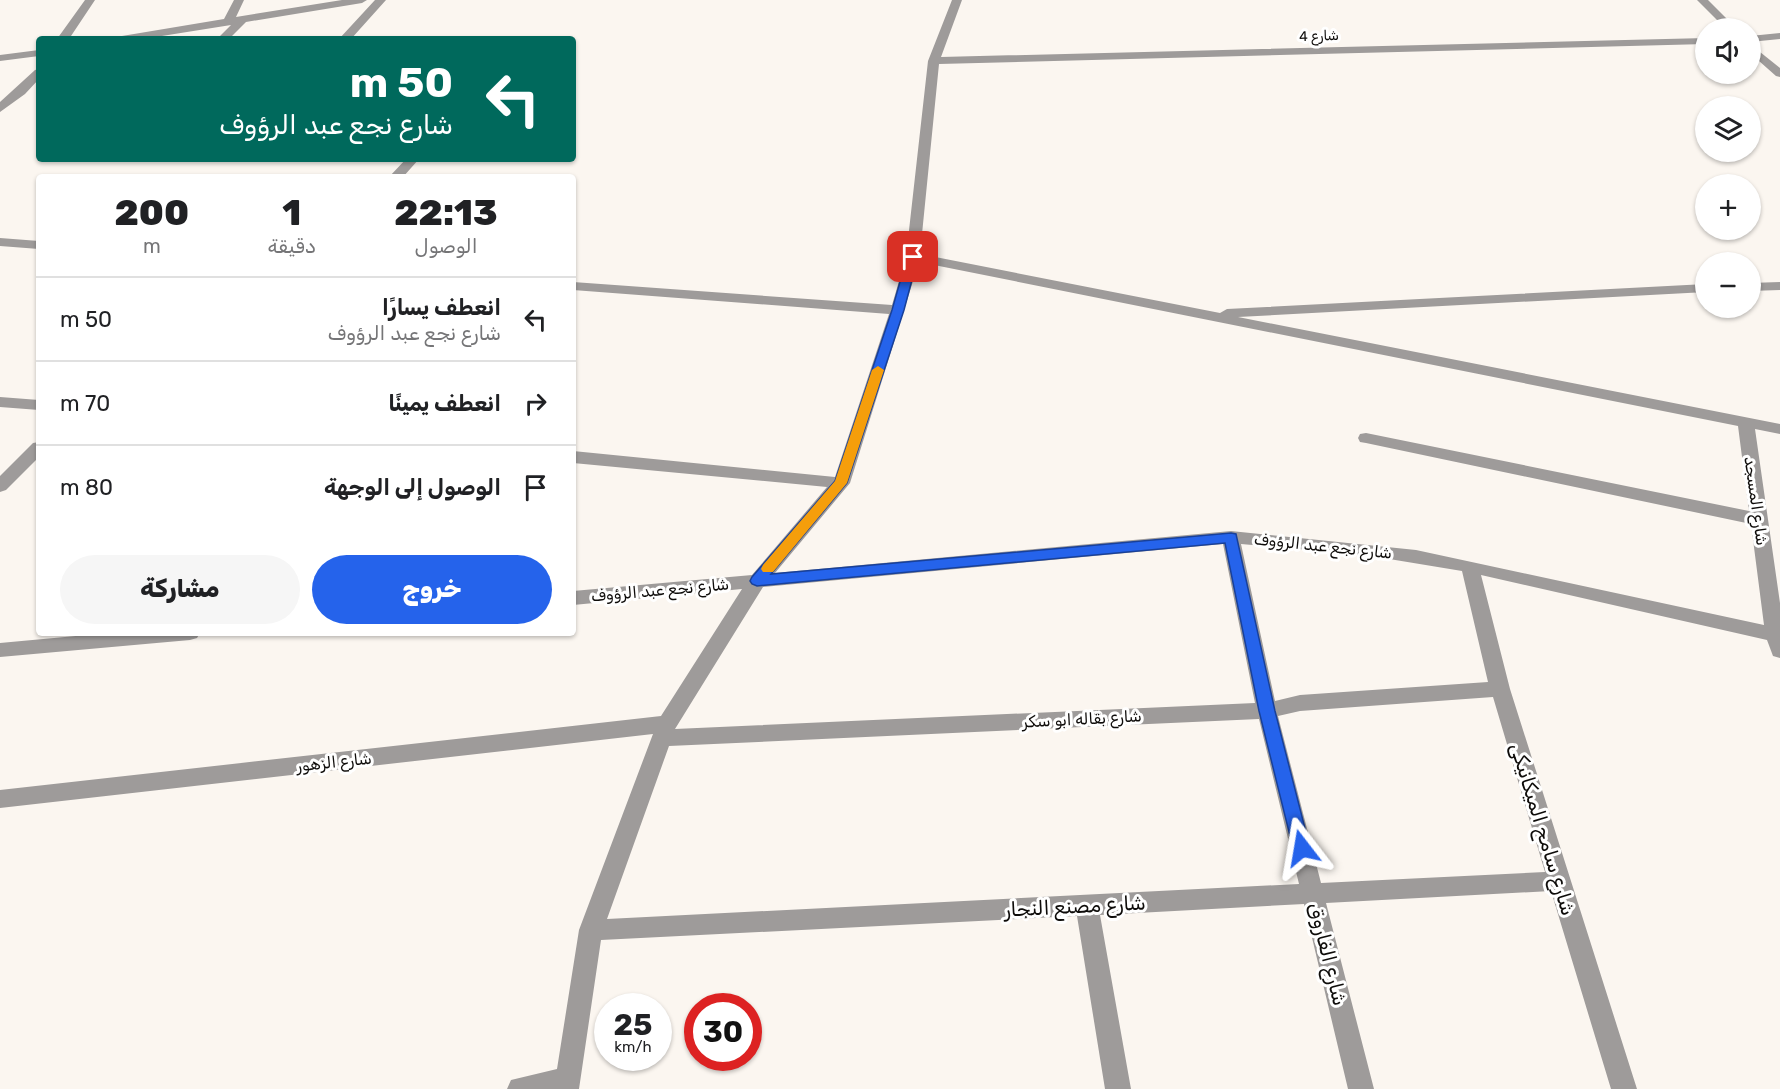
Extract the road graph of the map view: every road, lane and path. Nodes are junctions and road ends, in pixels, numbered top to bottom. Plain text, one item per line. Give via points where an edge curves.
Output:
1 (90, 0) edge
2 (239, 0) edge
3 (362, 0) edge
4 (381, 0) edge
5 (957, 0) edge
6 (1702, 0) edge
7 (244, 18) junction
8 (1721, 18) edge
9 (229, 21) junction
10 (65, 36) edge
11 (140, 36) edge
12 (227, 36) edge
13 (348, 36) edge
14 (1780, 36) edge
15 (1761, 38) edge
16 (1695, 41) edge
17 (36, 52) edge
18 (1761, 57) edge
19 (0, 58) edge
20 (934, 61) junction
21 (1780, 74) edge
22 (36, 75) edge
23 (0, 108) edge
24 (410, 162) edge
25 (399, 174) edge
26 (0, 242) edge
27 (36, 245) edge
28 (913, 257) junction
29 (576, 285) edge
30 (1780, 286) edge
31 (1761, 287) edge
32 (1695, 288) edge
33 (898, 310) junction
34 (1201, 315) junction
35 (0, 402) edge
36 (36, 405) edge
37 (1746, 422) junction
38 (1780, 429) edge
39 (1366, 438) dead end
40 (36, 450) edge
41 (576, 457) edge
42 (841, 483) junction
43 (0, 486) edge
44 (1758, 519) junction
45 (1231, 537) junction
46 (1470, 566) junction
47 (757, 581) junction
48 (576, 598) edge
49 (156, 636) edge
50 (1778, 640) edge
51 (0, 650) edge
52 (1500, 689) junction
53 (1267, 711) junction
54 (665, 731) junction
55 (0, 800) edge
56 (1560, 881) junction
57 (1314, 893) junction
58 (1087, 906) junction
59 (591, 930) junction
60 (566, 1085) edge
61 (520, 1089) edge
62 (1118, 1089) edge
63 (1361, 1089) edge
64 (1624, 1089) edge

1 - 10 street
2 - 9 street
3 - 7 street
4 - 13 street
5 - 20 street
6 - 8 street
7 - 9 street
7 - 12 street
9 - 11 street
14 - 15 street
16 - 20 street, شارع 4
17 - 19 street
18 - 21 street
20 - 28 street
22 - 23 street
24 - 25 street
26 - 27 street
28 - 33 street
28 - 34 street
29 - 33 street
30 - 31 street
32 - 34 street
33 - 42 street
34 - 37 street
35 - 36 street
37 - 38 street
37 - 44 street, شارع المسجد
39 - 44 street
40 - 43 street
41 - 42 street
42 - 47 street
44 - 50 street, شارع المسجد
45 - 46 street, شارع نجع عبد الرؤوف via 1365,549
45 - 47 street, شارع نجع عبد الرؤوف
45 - 53 street, شارع الفاروق
46 - 50 street, شارع نجع عبد الرؤوف
46 - 52 street, شارع سامح الميكانيكى
47 - 48 street, شارع نجع عبد الرؤوف
47 - 54 street
49 - 51 street
52 - 53 street, شارع بقاله ابو سكر via 1300,703
52 - 56 street, شارع سامح الميكانيكى
53 - 54 street, شارع بقاله ابو سكر
53 - 57 street, شارع الفاروق
54 - 55 street, شارع الزهور
54 - 59 street
56 - 57 street, شارع مصنع النجار
56 - 64 street, شارع سامح الميكانيكى
57 - 58 street, شارع مصنع النجار
57 - 63 street, شارع الفاروق
58 - 59 street, شارع مصنع النجار
58 - 62 street
59 - 60 street
60 - 61 street

